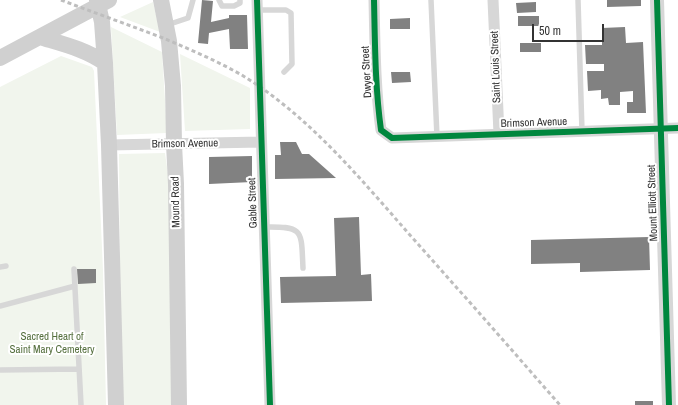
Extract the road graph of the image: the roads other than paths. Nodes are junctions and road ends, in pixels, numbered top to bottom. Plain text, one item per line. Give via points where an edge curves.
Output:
1 (161, 0) edge
2 (193, 0) edge
3 (219, 0) edge
4 (240, 0) edge
5 (374, 0) edge
6 (431, 0) edge
7 (494, 0) edge
8 (578, 0) edge
9 (657, 0) edge
10 (101, 2) edge
11 (258, 5) edge
12 (166, 25) junction
13 (40, 37) junction
14 (0, 58) edge
15 (105, 63) junction
16 (284, 72) dead end
17 (678, 128) edge
18 (661, 129) junction
19 (582, 132) junction
20 (499, 134) junction
21 (437, 137) junction
22 (392, 138) joint
23 (262, 142) junction
24 (174, 144) junction
25 (108, 145) junction
26 (264, 227) junction
27 (302, 268) dead end
28 (74, 269) dead end
29 (75, 286) junction
30 (0, 306) edge
31 (79, 369) junction
32 (0, 370) edge
33 (81, 405) edge
34 (116, 405) edge
35 (179, 405) edge
36 (270, 405) edge
37 (669, 405) edge

1 - 12 main road, Mound Road
2 - 12 lane via 188,18
3 - 4 lane via 222,6 234,6 240,3
5 - 22 street, Dwyer Street via 380,123 381,130
6 - 21 lane
7 - 20 street, Saint Louis Street
8 - 19 lane
9 - 18 street, Mount Elliott Street
10 - 13 main road
10 - 15 main road
11 - 16 lane via 291,13 292,64
11 - 23 street, Gable Street
12 - 24 main road, Mound Road via 173,86
13 - 14 main road
13 - 15 main road via 82,50
15 - 25 main road
17 - 18 street, Brimson Avenue
18 - 19 street, Brimson Avenue
18 - 37 street, Mount Elliott Street
19 - 20 street, Brimson Avenue
20 - 21 street, Brimson Avenue
21 - 22 street, Brimson Avenue
23 - 24 street, Brimson Avenue
23 - 26 street, Gable Street
24 - 25 street, Brimson Avenue
24 - 35 main road, Mound Road
25 - 34 main road
26 - 27 lane via 282,226 299,232
26 - 36 street, Gable Street
28 - 29 lane
29 - 30 lane
29 - 31 lane
31 - 32 lane
31 - 33 lane

